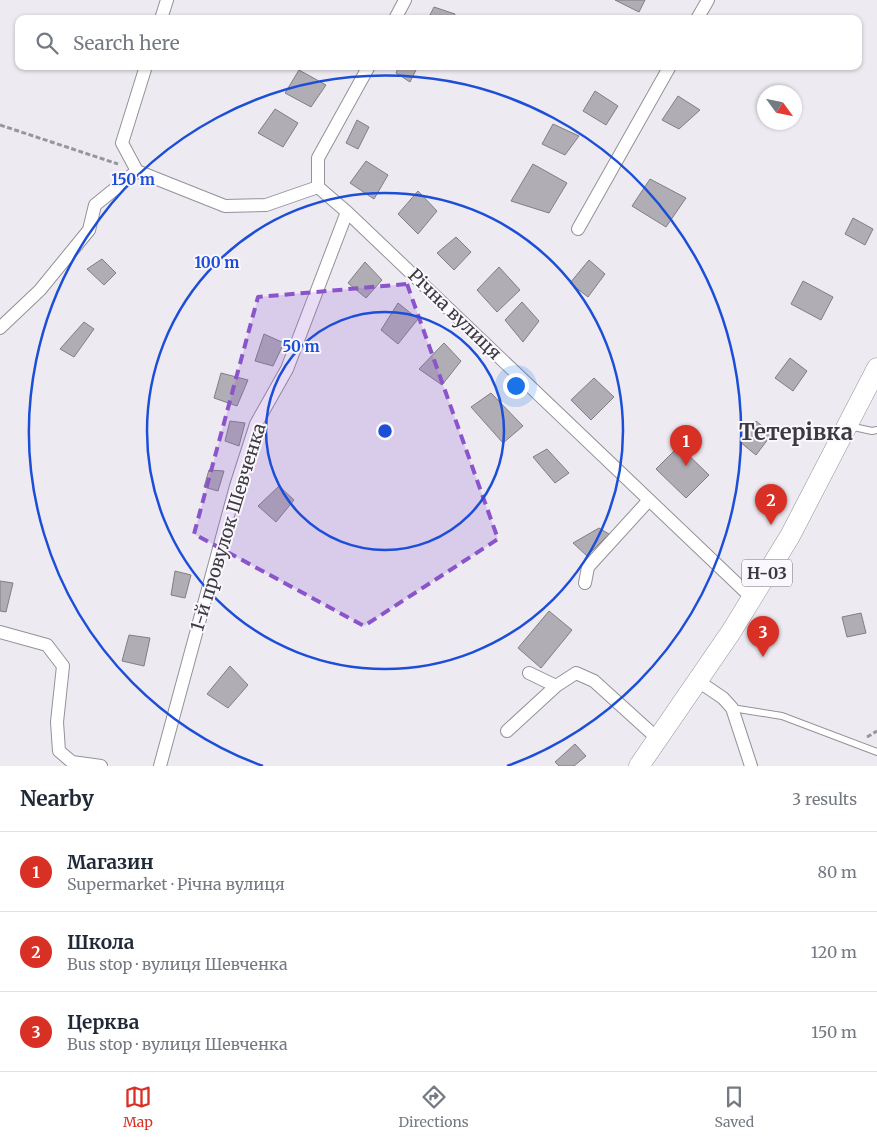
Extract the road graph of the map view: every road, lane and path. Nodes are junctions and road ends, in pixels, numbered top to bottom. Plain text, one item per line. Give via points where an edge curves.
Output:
1 (167, 0) edge
2 (406, 0) edge
3 (708, 0) edge
4 (162, 15) edge
5 (397, 15) edge
6 (699, 15) edge
7 (145, 70) edge
8 (367, 70) edge
9 (668, 70) edge
10 (0, 125) edge
11 (137, 171) junction
12 (318, 187) junction
13 (347, 212) junction
14 (578, 229) dead end
15 (0, 328) edge
16 (877, 368) edge
17 (848, 426) junction
18 (877, 430) edge
19 (649, 500) junction
20 (586, 583) dead end
21 (752, 598) junction
22 (0, 632) edge
23 (529, 672) dead end
24 (698, 681) junction
25 (556, 686) junction
26 (732, 708) junction
27 (506, 731) dead end
28 (658, 739) junction
29 (877, 752) edge
30 (101, 766) edge
31 (160, 766) edge
32 (638, 766) edge
33 (751, 766) edge

1 - 4 street
2 - 5 street
3 - 6 street
7 - 11 street via 122,143
8 - 12 street via 318,158
9 - 14 street
10 - 11 path
11 - 12 street via 225,206 266,204
11 - 15 street via 95,205 89,230 40,290
12 - 13 street, Річна вулиця
13 - 19 street, Річна вулиця
13 - 31 street, 1-й провулок Шевченка via 287,369 256,424
16 - 17 main road, Н-03
17 - 18 lane
17 - 21 main road, Н-03 via 790,536
19 - 20 street via 588,566
19 - 21 street, Річна вулиця
21 - 24 main road, Н-03
22 - 30 street via 48,645 63,666 57,722 59,752 72,762
23 - 25 street
24 - 26 street
24 - 28 main road, Н-03
25 - 27 street
25 - 28 street via 576,673 594,681
26 - 29 lane via 782,716
26 - 33 street
28 - 32 main road, Н-03

